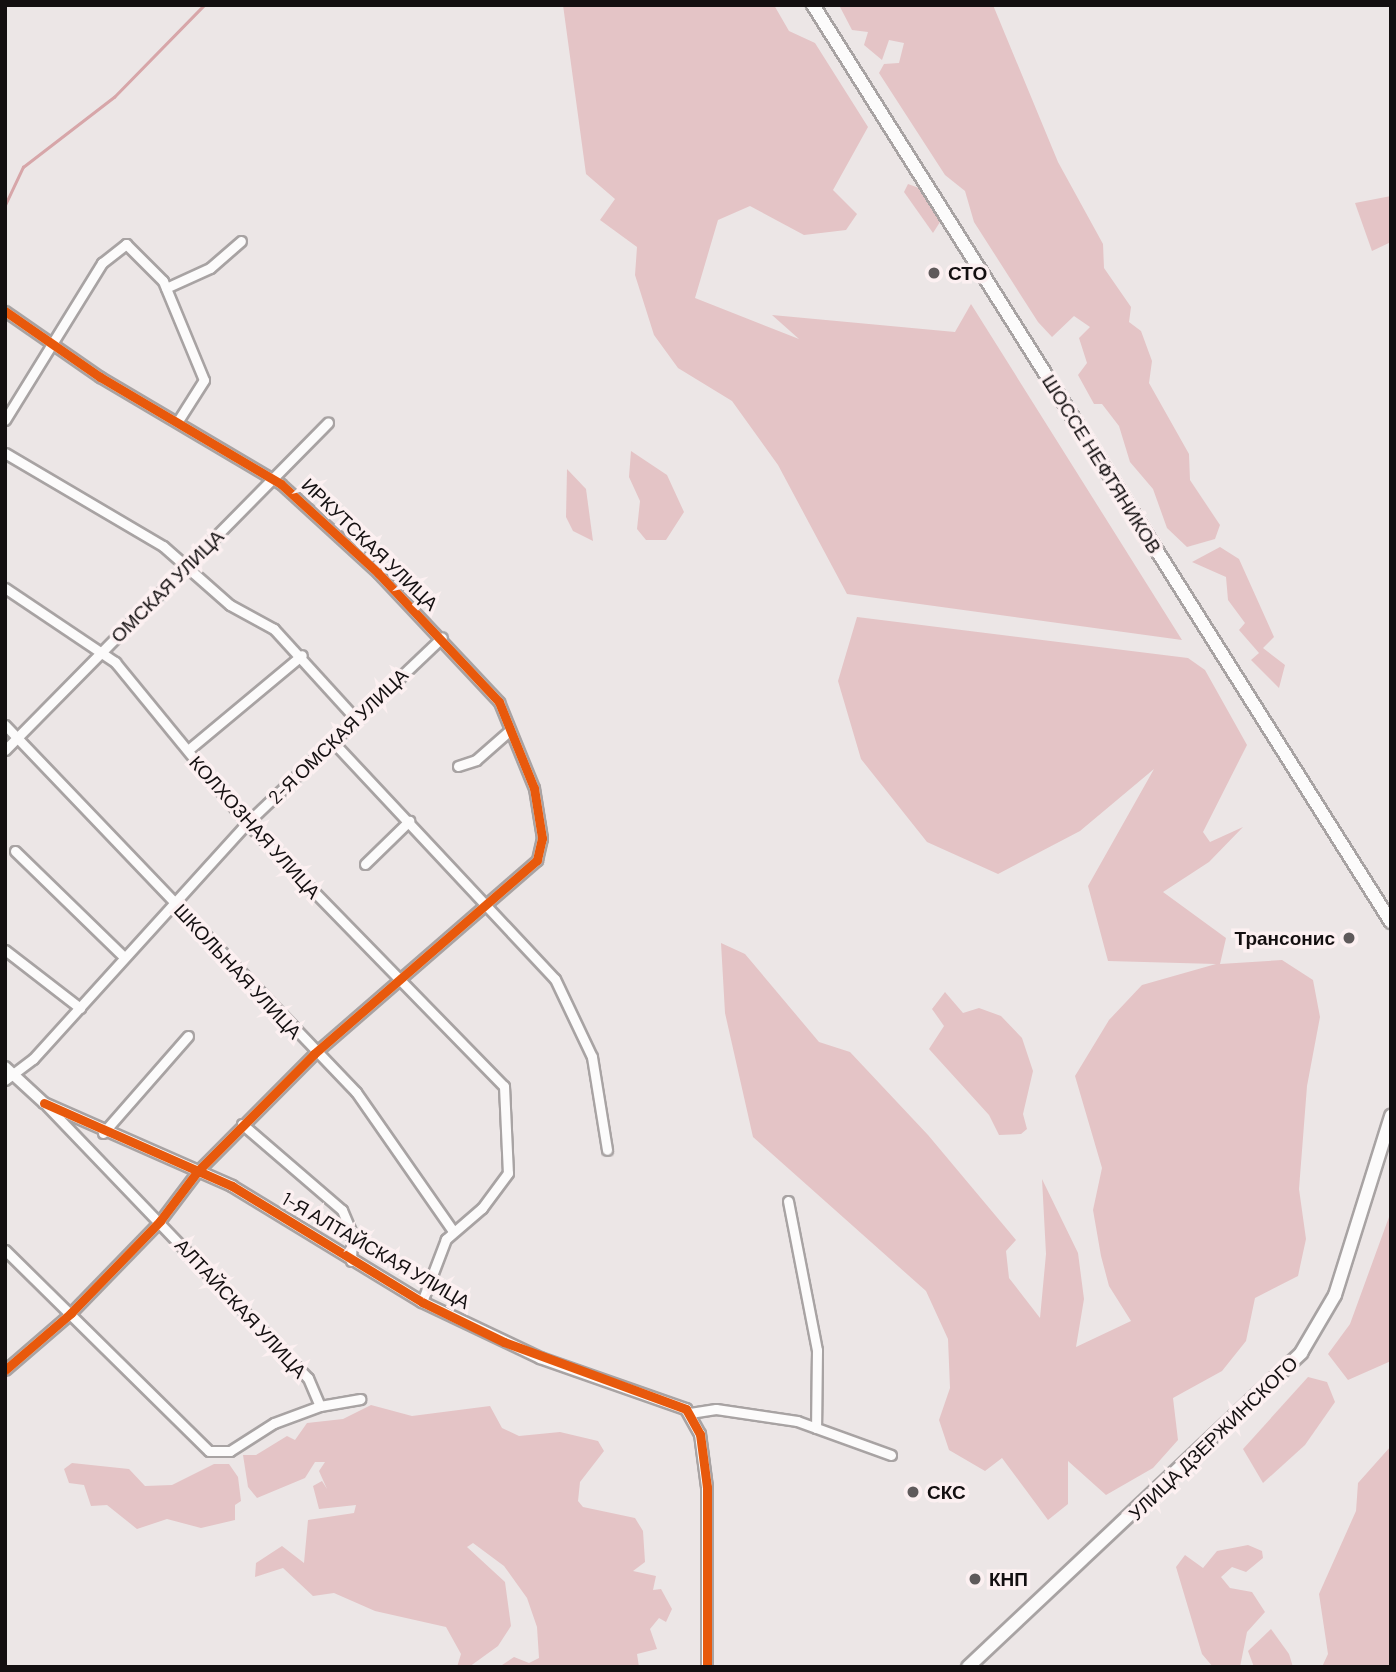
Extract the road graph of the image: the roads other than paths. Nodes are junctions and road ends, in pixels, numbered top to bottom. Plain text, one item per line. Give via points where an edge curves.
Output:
1 (813, 5) edge
2 (241, 241) dead end
3 (166, 288) junction
4 (5, 311) edge
5 (52, 342) junction
6 (5, 420) edge
7 (177, 421) junction
8 (328, 422) dead end
9 (5, 453) edge
10 (272, 479) junction
11 (190, 566) junction
12 (5, 588) edge
13 (442, 637) junction
14 (102, 650) junction
15 (302, 655) junction
16 (356, 719) junction
17 (5, 725) edge
18 (509, 731) junction
19 (18, 737) junction
20 (334, 743) junction
21 (5, 750) edge
22 (188, 750) junction
23 (458, 766) dead end
24 (409, 821) junction
25 (247, 823) junction
26 (15, 850) dead end
27 (365, 864) dead end
28 (485, 900) junction
29 (173, 901) junction
30 (1391, 922) edge
31 (5, 950) edge
32 (124, 957) junction
33 (395, 981) junction
34 (80, 1009) junction
35 (188, 1036) dead end
36 (314, 1054) junction
37 (8, 1073) edge
38 (44, 1103) junction
39 (1391, 1116) edge
40 (242, 1124) junction
41 (103, 1133) junction
42 (607, 1150) dead end
43 (197, 1172) junction
44 (788, 1200) dead end
45 (160, 1222) junction
46 (453, 1231) junction
47 (5, 1250) edge
48 (351, 1261) junction
49 (422, 1302) junction
50 (71, 1313) junction
51 (5, 1370) edge
52 (360, 1399) dead end
53 (320, 1406) junction
54 (690, 1413) junction
55 (816, 1428) junction
56 (891, 1455) dead end
57 (707, 1667) edge
58 (968, 1667) edge

1 - 30 main road, ШОССЕ НЕФТЯНИКОВ
2 - 3 street via 210,268
3 - 5 street via 133,247 121,244
3 - 7 street via 204,380
4 - 5 street, ИРКУТСКАЯ УЛИЦА
5 - 6 street
5 - 7 street, ИРКУТСКАЯ УЛИЦА
7 - 10 street, ИРКУТСКАЯ УЛИЦА
8 - 10 street, ОМСКАЯ УЛИЦА
9 - 11 street
10 - 11 street, ОМСКАЯ УЛИЦА
10 - 13 street, ИРКУТСКАЯ УЛИЦА
11 - 14 street, ОМСКАЯ УЛИЦА
11 - 15 street via 230,605 274,629
12 - 14 street, КОЛХОЗНАЯ УЛИЦА
13 - 16 street, 2-Я ОМСКАЯ УЛИЦА
13 - 18 street, ИРКУТСКАЯ УЛИЦА via 499,702
14 - 19 street, ОМСКАЯ УЛИЦА
14 - 22 street, КОЛХОЗНАЯ УЛИЦА
15 - 16 street
15 - 22 street
16 - 20 street, 2-Я ОМСКАЯ УЛИЦА
17 - 19 street, ШКОЛЬНАЯ УЛИЦА
18 - 23 street
18 - 28 street, ИРКУТСКАЯ УЛИЦА via 533,783 542,838 537,860
19 - 21 street, ОМСКАЯ УЛИЦА
19 - 29 street, ШКОЛЬНАЯ УЛИЦА
20 - 24 street
20 - 25 street, 2-Я ОМСКАЯ УЛИЦА
22 - 25 street, КОЛХОЗНАЯ УЛИЦА
24 - 27 street
24 - 28 street
25 - 29 street, 2-Я ОМСКАЯ УЛИЦА
25 - 33 street, КОЛХОЗНАЯ УЛИЦА
26 - 32 street
28 - 33 street
28 - 42 street via 555,979 592,1057
29 - 32 street, 2-Я ОМСКАЯ УЛИЦА
29 - 36 street, ШКОЛЬНАЯ УЛИЦА
31 - 34 street
32 - 34 street, 2-Я ОМСКАЯ УЛИЦА
33 - 36 street
33 - 46 street, КОЛХОЗНАЯ УЛИЦА via 497,1077 509,1112 508,1173 482,1208
34 - 37 street, 2-Я ОМСКАЯ УЛИЦА
35 - 41 street
36 - 40 street
36 - 46 street, ШКОЛЬНАЯ УЛИЦА via 386,1127
37 - 38 street, АЛТАЙСКАЯ УЛИЦА
38 - 41 street, 1-Я АЛТАЙСКАЯ УЛИЦА
38 - 45 street, АЛТАЙСКАЯ УЛИЦА
39 - 58 main road, УЛИЦА ДЗЕРЖИНСКОГО via 1335,1295 1301,1353
40 - 43 street
40 - 48 street via 342,1210 352,1233
41 - 43 street, 1-Я АЛТАЙСКАЯ УЛИЦА
43 - 45 street
43 - 48 street, 1-Я АЛТАЙСКАЯ УЛИЦА via 246,1194
44 - 55 street via 817,1350
45 - 50 street
45 - 53 street, АЛТАЙСКАЯ УЛИЦА via 308,1378
46 - 49 street
47 - 50 street
48 - 49 street, 1-Я АЛТАЙСКАЯ УЛИЦА
49 - 54 street, 1-Я АЛТАЙСКАЯ УЛИЦА via 540,1358
50 - 51 street
50 - 53 street via 209,1451 230,1451 274,1423
52 - 53 street
54 - 55 street, 1-Я АЛТАЙСКАЯ УЛИЦА via 716,1409
54 - 57 street via 700,1434 707,1487
55 - 56 street, 1-Я АЛТАЙСКАЯ УЛИЦА

